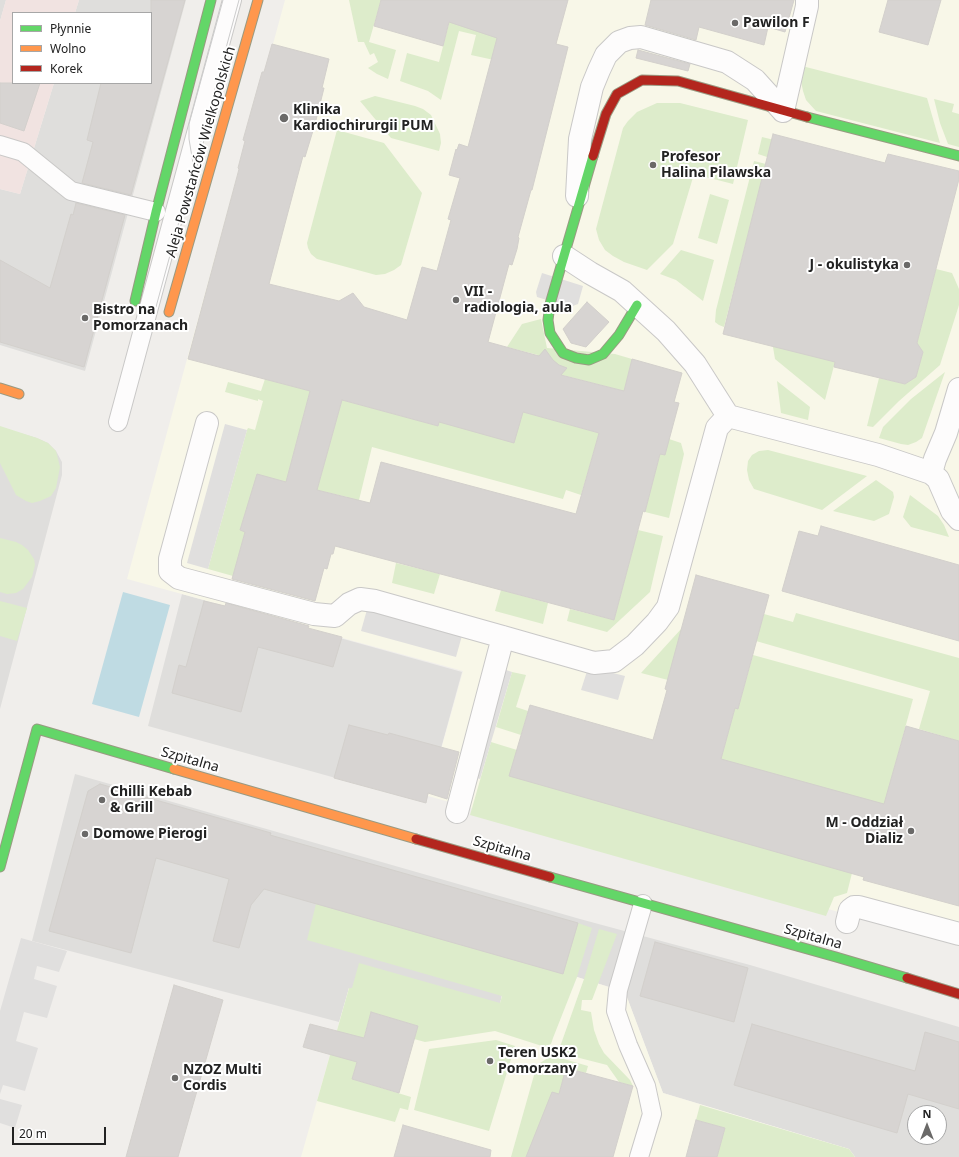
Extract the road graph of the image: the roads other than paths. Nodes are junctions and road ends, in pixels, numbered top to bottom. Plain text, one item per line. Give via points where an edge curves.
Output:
1 (211, 0) edge
2 (232, 0) edge
3 (258, 0) edge
4 (807, 0) edge
5 (783, 111) junction
6 (0, 145) edge
7 (959, 156) edge
8 (156, 212) junction
9 (576, 213) junction
10 (564, 256) junction
11 (135, 301) dead end
12 (637, 305) junction
13 (170, 312) dead end
14 (0, 388) edge
15 (959, 389) edge
16 (19, 394) dead end
17 (728, 416) junction
18 (118, 422) dead end
19 (207, 423) dead end
20 (934, 476) junction
21 (959, 490) edge
22 (959, 519) edge
23 (503, 637) junction
24 (457, 812) dead end
25 (0, 867) edge
26 (643, 904) junction
27 (847, 922) dead end
28 (959, 934) edge
29 (959, 994) edge
30 (639, 1157) edge

1 - 8 street, Aleja Powstańców Wielkopolskich
2 - 18 lane
3 - 13 street, Aleja Powstańców Wielkopolskich
4 - 5 street
5 - 7 street
5 - 9 street via 678,81 642,80 617,94 606,114
5 - 9 street via 755,80 727,62 641,37 618,42 606,55 592,87 580,139
6 - 8 lane via 23,152 71,191
8 - 11 street, Aleja Powstańców Wielkopolskich
9 - 10 street
10 - 12 street via 622,291
10 - 12 street via 548,320 550,332 563,353 589,360 603,354 620,335
12 - 17 street via 666,331 695,364
14 - 16 street
15 - 20 street via 935,459
17 - 20 street via 878,455
17 - 23 street via 717,428 668,607 635,645 614,661 594,663
19 - 23 street via 170,559 170,571 180,578 314,614 335,616 349,604 360,599
20 - 21 street
20 - 22 street via 952,511
23 - 24 street
25 - 26 street, Szpitalna via 37,729
26 - 29 street, Szpitalna
26 - 30 lane via 618,990 616,1011 646,1086 652,1114
27 - 28 street via 850,910 859,907

